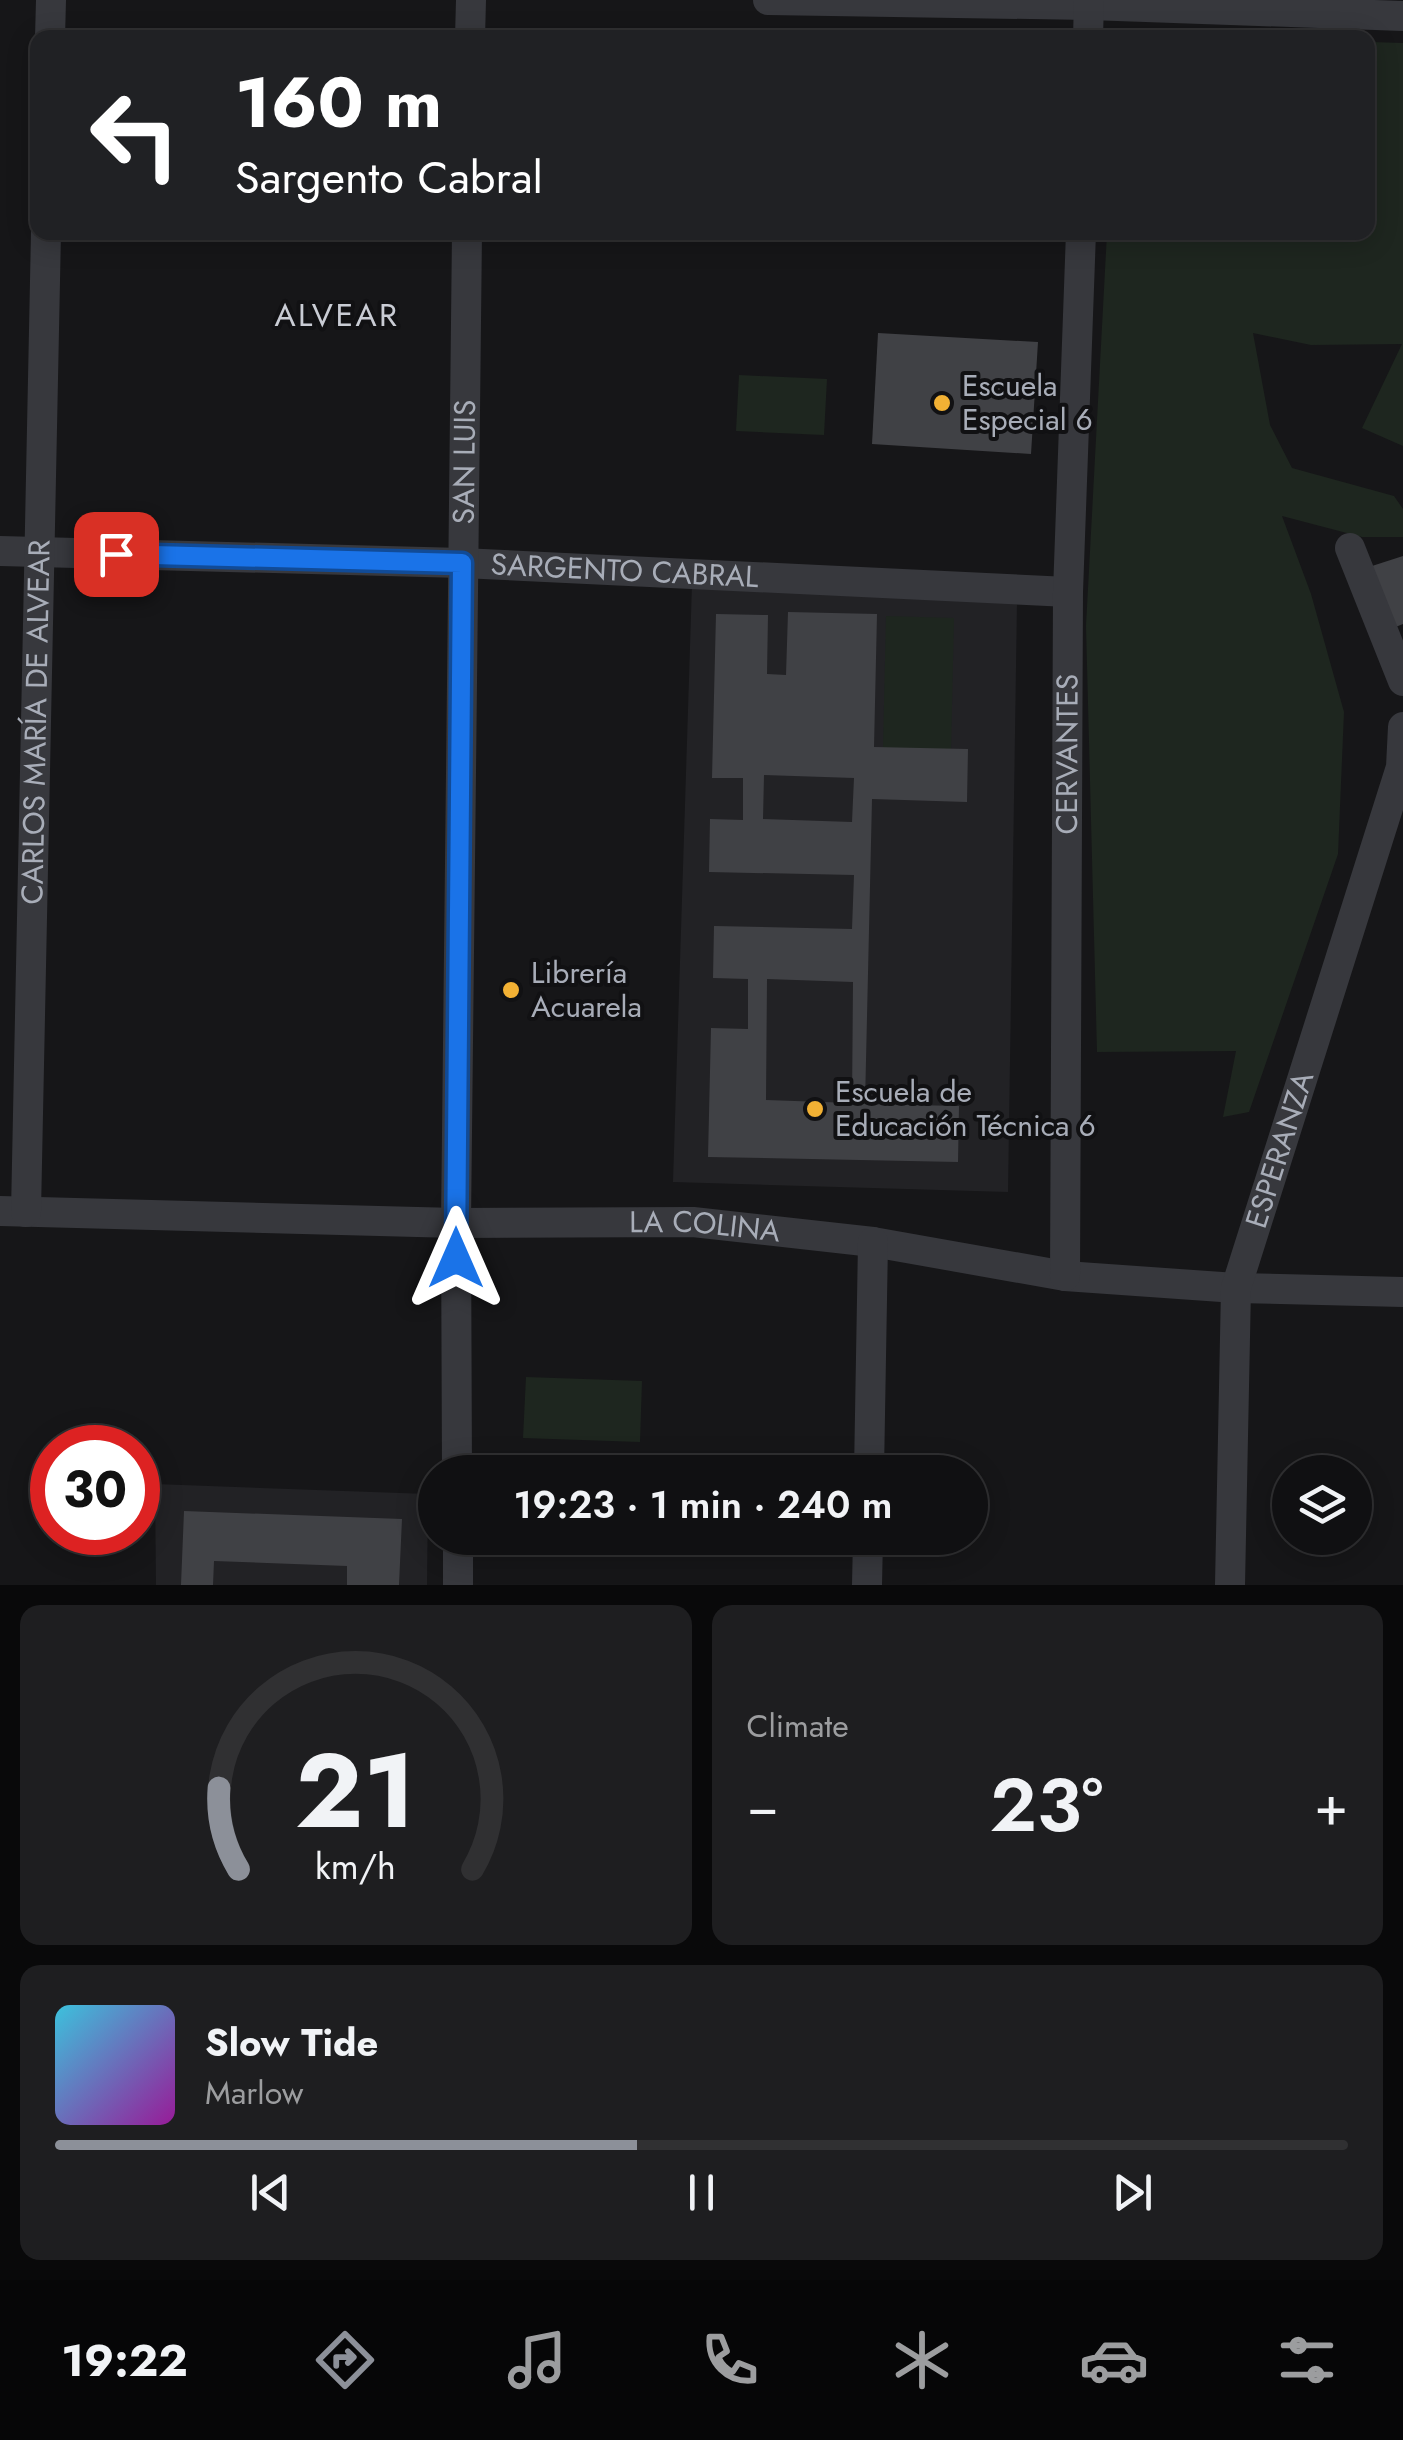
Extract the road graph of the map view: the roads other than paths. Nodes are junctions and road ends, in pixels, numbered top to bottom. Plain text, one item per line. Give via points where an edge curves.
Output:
1 (51, 0) edge
2 (471, 0) edge
3 (768, 0) edge
4 (1089, 2) edge
5 (1403, 16) edge
6 (50, 30) edge
7 (470, 30) edge
8 (1088, 30) edge
9 (46, 240) edge
10 (467, 240) edge
11 (1081, 240) edge
12 (1350, 548) dead end
13 (0, 551) edge
14 (39, 552) junction
15 (462, 563) junction
16 (1068, 592) junction
17 (1403, 680) edge
18 (1403, 727) edge
19 (13, 1211) edge
20 (456, 1223) junction
21 (873, 1242) junction
22 (1065, 1276) junction
23 (1236, 1288) junction
24 (1403, 1292) edge
25 (458, 1455) edge
26 (869, 1455) edge
27 (458, 1555) edge
28 (868, 1555) edge
29 (458, 1585) edge
30 (867, 1585) edge
31 (1230, 1585) edge

1 - 6 street
2 - 7 street
3 - 4 street
4 - 5 street
4 - 8 street
9 - 14 street, CARLOS MARÍA DE ALVEAR
10 - 15 street, SAN LUIS
11 - 16 street, CERVANTES
12 - 17 street
13 - 14 street, SARGENTO CABRAL
14 - 15 street, SARGENTO CABRAL
14 - 19 street, CARLOS MARÍA DE ALVEAR
15 - 16 street, SARGENTO CABRAL
15 - 20 street, SAN LUIS
16 - 22 street, CERVANTES
18 - 23 street, ESPERANZA via 1401,767
19 - 20 street, LA COLINA
20 - 21 street, LA COLINA via 692,1222
20 - 25 street, SAN LUIS
21 - 22 street, LA COLINA
21 - 26 street
22 - 23 street, LA COLINA
23 - 24 street, LA COLINA
23 - 31 street, ESPERANZA
27 - 29 street
28 - 30 street

